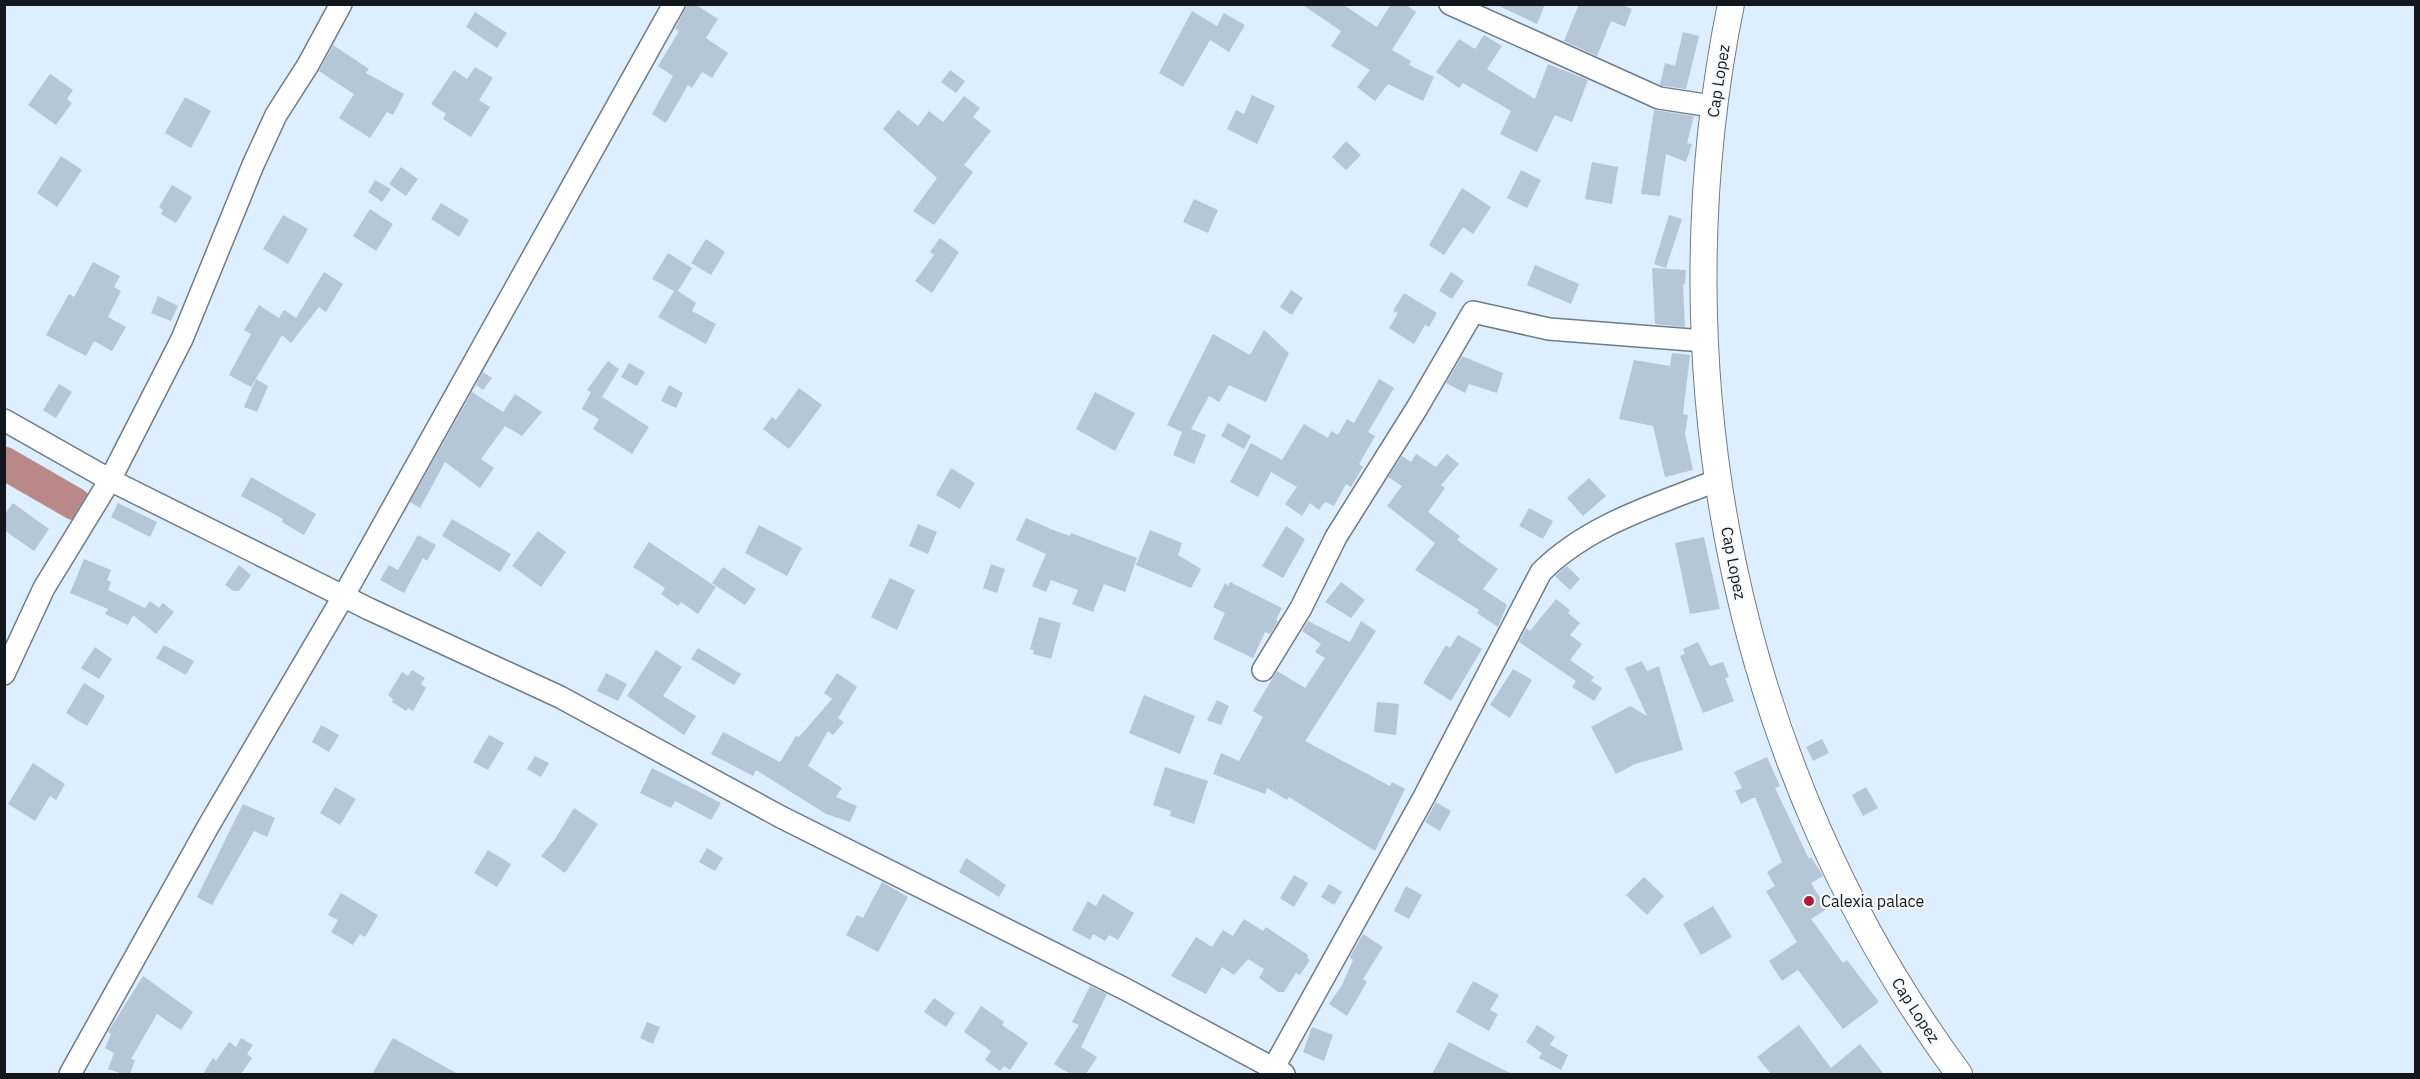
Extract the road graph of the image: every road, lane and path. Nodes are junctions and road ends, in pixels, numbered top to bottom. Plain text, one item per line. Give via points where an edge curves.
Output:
1 (341, 4) edge
2 (674, 4) edge
3 (1450, 4) edge
4 (1731, 4) edge
5 (1712, 106) junction
6 (1704, 341) junction
7 (4, 420) edge
8 (110, 480) junction
9 (1718, 480) junction
10 (343, 597) junction
11 (1263, 670) dead end
12 (4, 674) edge
13 (1279, 1072) edge
14 (70, 1074) edge
15 (1959, 1074) edge

1 - 8 street via 276,115 182,339
2 - 10 street
3 - 5 street via 1659,98
4 - 5 street, Cap Lopez
5 - 6 street, Cap Lopez via 1702,252
6 - 9 street, Cap Lopez via 1711,441
6 - 11 street via 1549,328 1473,312 1336,537 1301,608
7 - 8 street
8 - 10 street
8 - 12 street via 44,588
9 - 13 street via 1593,531 1541,572
9 - 15 street, Cap Lopez via 1750,640 1814,825 1864,927 1912,1007
10 - 13 street via 560,697 781,817 1125,989
10 - 14 street via 209,825

